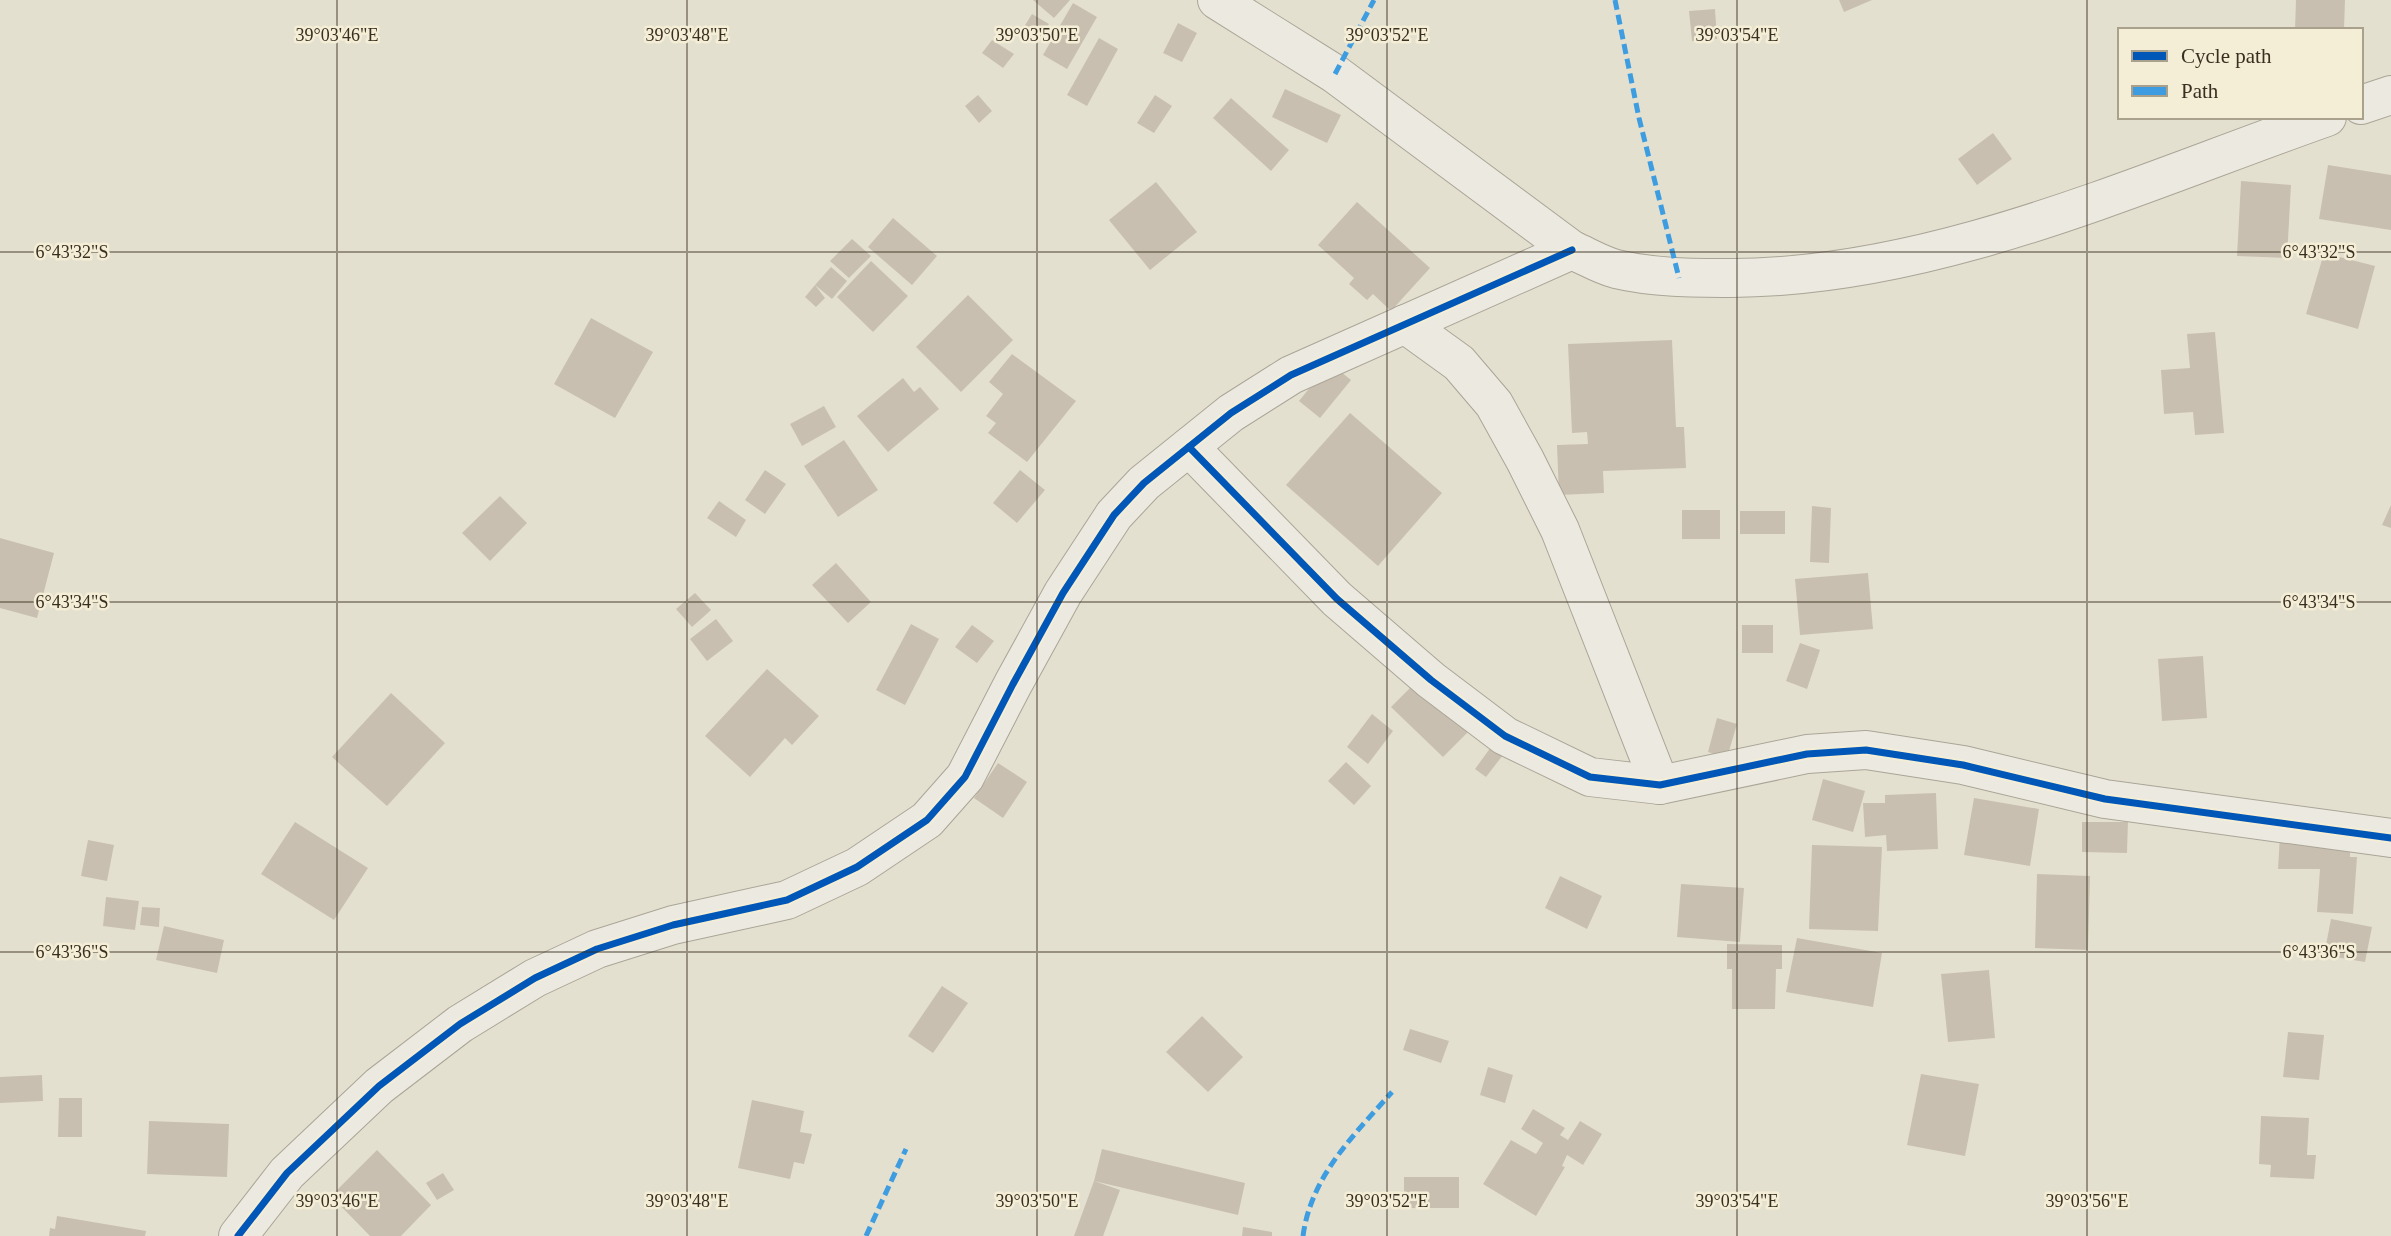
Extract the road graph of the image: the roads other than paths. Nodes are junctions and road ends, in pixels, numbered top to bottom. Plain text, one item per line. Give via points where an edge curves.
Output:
1 (1217, 0) edge
2 (2391, 95) edge
3 (2363, 104) edge
4 (2322, 119) edge
5 (1572, 250) junction
6 (1405, 324) junction
7 (1189, 447) junction
8 (1660, 785) junction
9 (2391, 838) edge
10 (238, 1236) edge

1 - 5 street via 1335,74
2 - 3 street
4 - 5 street via 2066,212 1905,259 1776,278 1679,278 1615,268
5 - 6 street
6 - 7 street via 1291,375 1231,413
6 - 8 street via 1459,363 1493,404 1525,460 1560,530
7 - 8 street via 1337,599 1431,680 1506,736 1590,777
7 - 10 street via 1144,483 1114,515 1063,593 965,777 927,820 857,867 787,900 673,925 597,949 535,978 460,1024 379,1086 287,1173
8 - 9 street via 1807,754 1866,750 1964,765 2105,799

